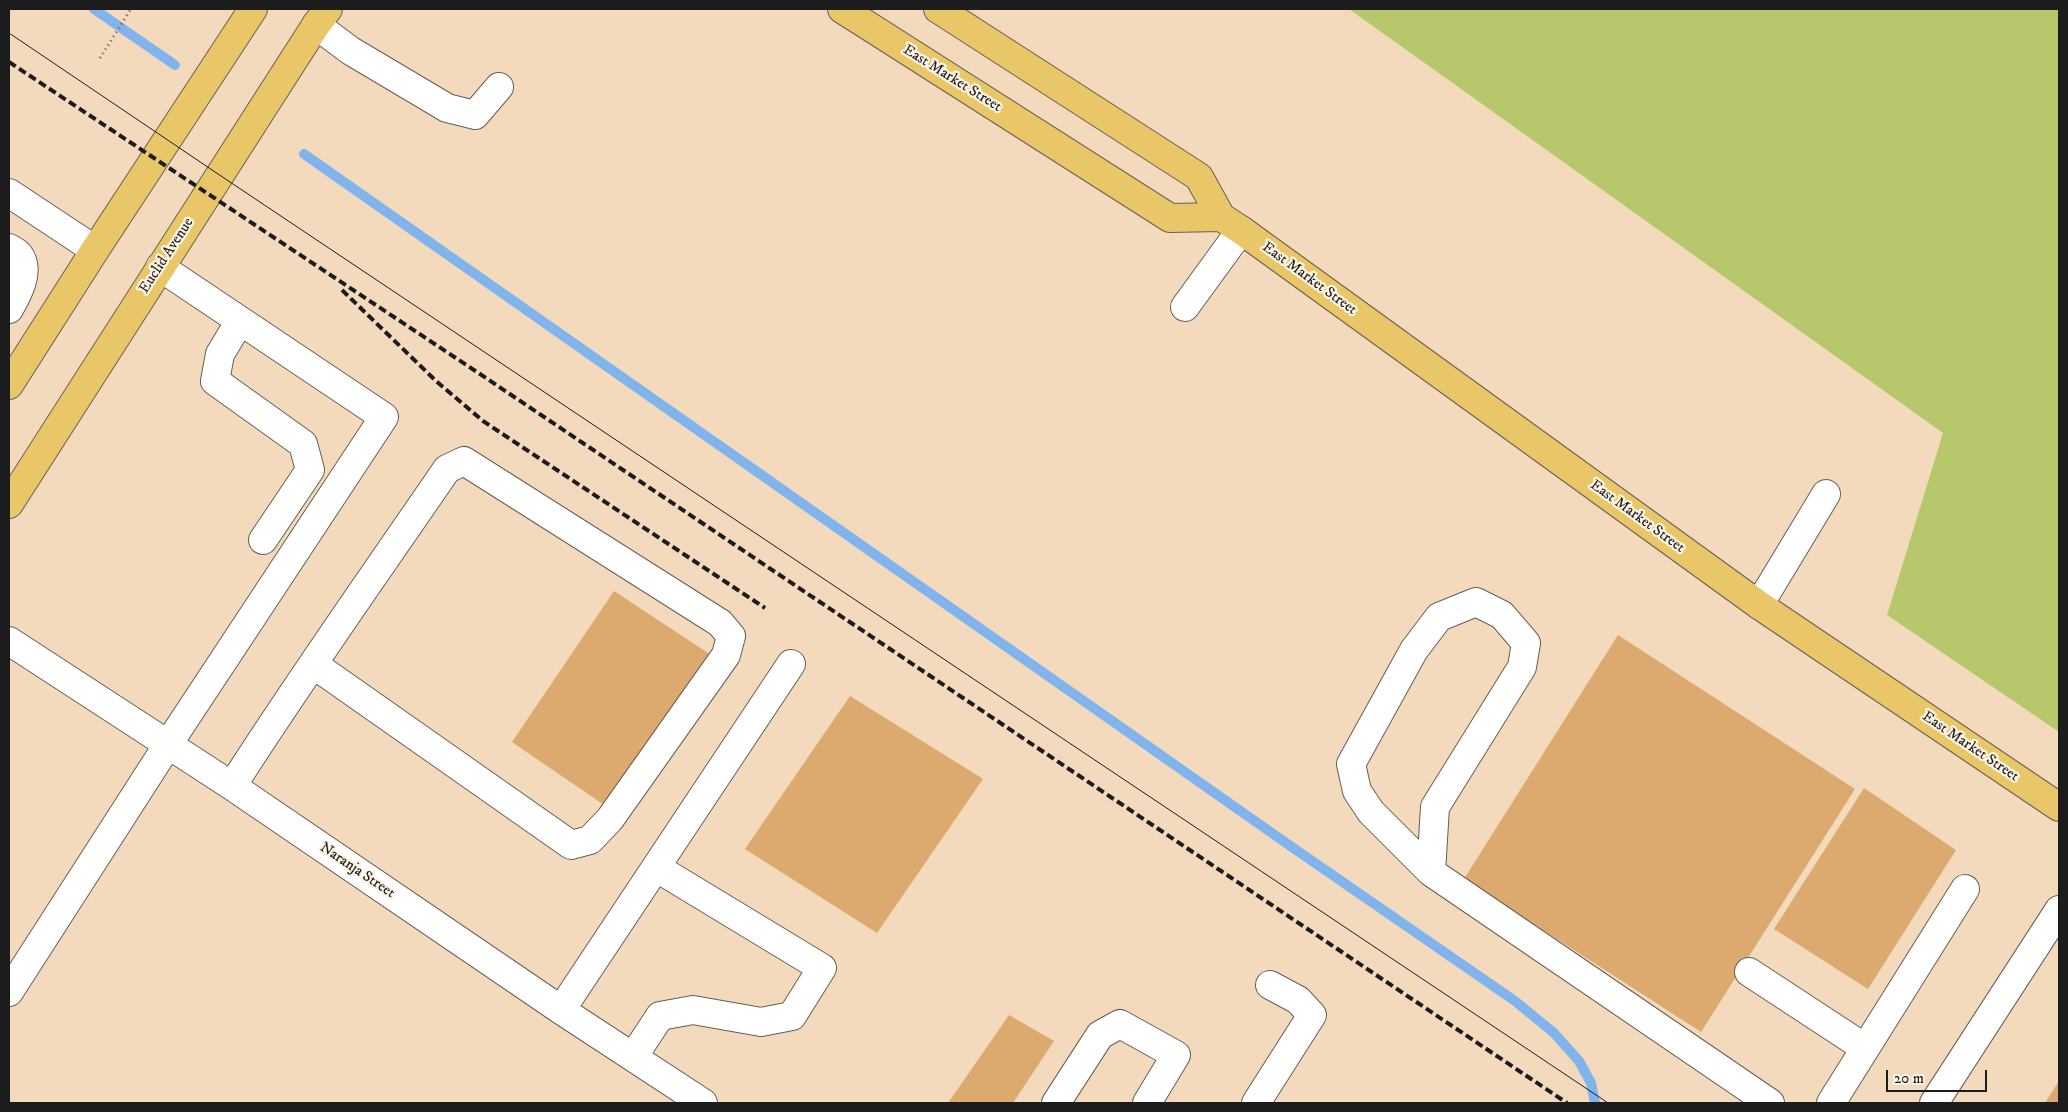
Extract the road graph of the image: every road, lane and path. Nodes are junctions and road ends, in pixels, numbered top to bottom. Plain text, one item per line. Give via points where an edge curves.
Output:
1 (253, 9) edge
2 (842, 9) edge
3 (938, 9) edge
4 (130, 10) edge
5 (322, 17) edge
6 (100, 58) dead end
7 (499, 88) dead end
8 (9, 193) edge
9 (1231, 223) junction
10 (9, 248) edge
11 (95, 250) junction
12 (160, 267) junction
13 (1184, 307) dead end
14 (9, 309) edge
15 (240, 321) junction
16 (9, 385) edge
17 (1826, 494) dead end
18 (9, 504) edge
19 (263, 540) dead end
20 (1759, 605) junction
21 (9, 641) edge
22 (313, 664) junction
23 (791, 664) dead end
24 (168, 746) junction
25 (232, 786) junction
26 (2059, 807) edge
27 (657, 868) junction
28 (1430, 872) junction
29 (1965, 889) dead end
30 (2059, 910) edge
31 (1749, 972) dead end
32 (1270, 985) dead end
33 (9, 992) edge
34 (561, 1010) junction
35 (1865, 1048) junction
36 (634, 1058) junction
37 (703, 1103) edge
38 (1056, 1103) edge
39 (1146, 1103) edge
40 (1256, 1103) edge
41 (1770, 1103) edge
42 (1832, 1103) edge
43 (1934, 1103) edge

1 - 11 main road
2 - 9 main road, East Market Street via 1170,218
3 - 9 main road, East Market Street via 1199,177
4 - 6 path
5 - 7 street via 351,51 448,108 474,115
5 - 12 main road, Euclid Avenue
8 - 11 street
9 - 13 street
9 - 20 main road, East Market Street
10 - 14 street via 19,255 23,268 20,290
11 - 16 main road
12 - 15 street
12 - 18 main road, Euclid Avenue
15 - 19 street via 220,354 215,382 303,444 310,470
15 - 24 street via 384,418
17 - 20 street
20 - 26 main road, East Market Street
21 - 24 street, Naranja Street
22 - 22 street via 447,469 464,461 720,623 731,636 726,655 610,819 590,840 571,845
22 - 25 street
23 - 27 street
24 - 25 street, Naranja Street
24 - 33 street
25 - 34 street, Naranja Street
27 - 34 street
27 - 36 street via 822,968 792,1016 761,1022 693,1010 660,1016
28 - 28 street via 1436,807 1522,667 1526,643 1502,615 1476,602 1439,617 1414,650 1351,764 1357,791 1371,812
28 - 41 street
29 - 35 street
30 - 43 street
31 - 35 street
32 - 40 street via 1298,1000 1312,1015
34 - 36 street, Naranja Street
35 - 42 street
36 - 37 street, Naranja Street
38 - 39 street via 1100,1035 1120,1024 1176,1055

